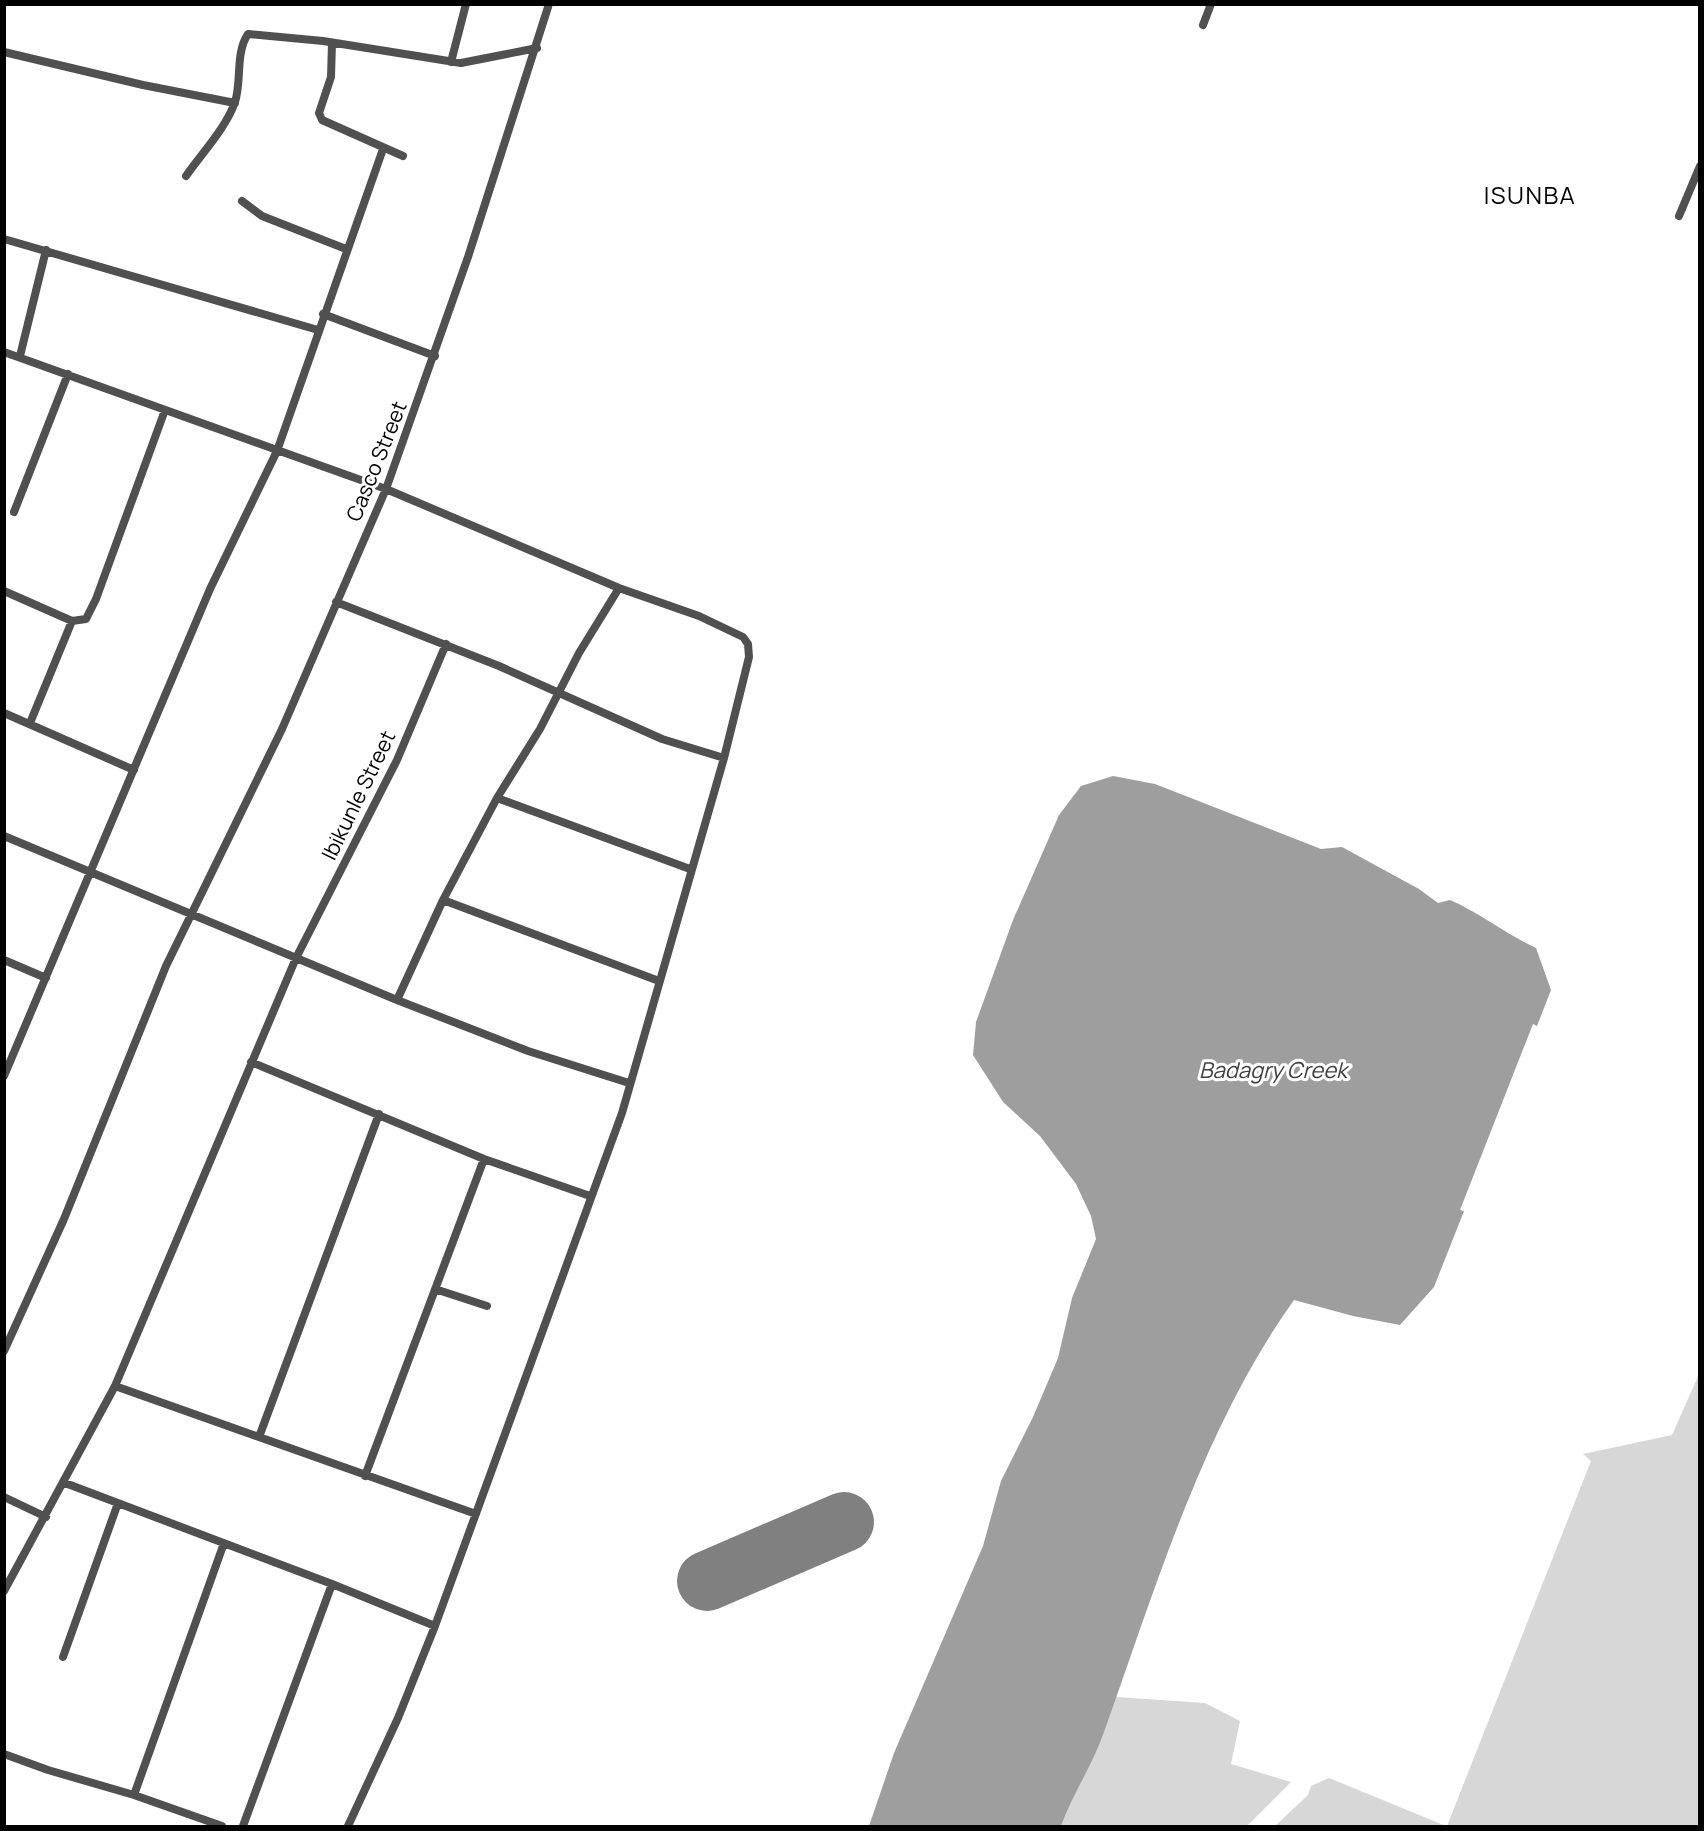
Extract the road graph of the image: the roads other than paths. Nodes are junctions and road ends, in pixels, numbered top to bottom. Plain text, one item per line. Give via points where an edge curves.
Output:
1 (466, 4) edge
2 (549, 4) edge
3 (1211, 4) edge
4 (1203, 25) dead end
5 (332, 43) junction
6 (537, 48) junction
7 (4, 52) edge
8 (451, 62) junction
9 (235, 104) junction
10 (383, 149) junction
11 (403, 156) dead end
12 (1700, 166) edge
13 (186, 176) dead end
14 (243, 201) dead end
15 (1679, 216) dead end
16 (4, 239) edge
17 (346, 249) junction
18 (46, 250) junction
19 (323, 314) junction
20 (318, 330) junction
21 (4, 352) edge
22 (20, 356) junction
23 (435, 356) junction
24 (68, 374) junction
25 (165, 410) junction
26 (277, 451) junction
27 (386, 489) junction
28 (14, 512) dead end
29 (619, 588) junction
30 (4, 591) edge
31 (336, 602) junction
32 (72, 621) junction
33 (446, 644) junction
34 (559, 692) junction
35 (4, 712) edge
36 (30, 723) junction
37 (724, 758) junction
38 (134, 770) junction
39 (497, 798) junction
40 (4, 836) edge
41 (690, 869) junction
42 (89, 872) junction
43 (443, 900) junction
44 (191, 912) junction
45 (296, 958) junction
46 (4, 960) edge
47 (46, 978) junction
48 (659, 981) junction
49 (397, 1000) junction
50 (251, 1062) junction
51 (4, 1076) edge
52 (629, 1083) junction
53 (380, 1114) junction
54 (484, 1159) junction
55 (590, 1196) junction
56 (435, 1289) junction
57 (487, 1306) dead end
58 (4, 1350) edge
59 (115, 1386) junction
60 (259, 1437) junction
61 (365, 1476) junction
62 (65, 1483) junction
63 (4, 1497) edge
64 (117, 1503) junction
65 (476, 1514) junction
66 (46, 1516) junction
67 (224, 1543) junction
68 (332, 1584) junction
69 (4, 1591) edge
70 (435, 1626) junction
71 (63, 1657) dead end
72 (4, 1754) edge
73 (134, 1795) junction
74 (222, 1827) edge
75 (243, 1827) edge
76 (348, 1827) edge

1 - 8 street
2 - 6 street, Casco Street
3 - 4 street
5 - 8 street
5 - 9 street via 248,34 243,41
5 - 10 street via 331,77 319,113 322,120
6 - 8 street
6 - 23 street, Casco Street
7 - 9 street
9 - 13 street
10 - 11 street
10 - 17 street
12 - 15 street
14 - 17 street via 262,216
16 - 18 street
17 - 19 street
18 - 20 street
18 - 22 street
19 - 20 street
19 - 23 street
20 - 26 street
21 - 22 street
22 - 24 street
23 - 27 street, Casco Street
24 - 25 street
24 - 28 street
25 - 26 street
25 - 32 street via 96,598 86,619
26 - 27 street
26 - 38 street via 210,589
27 - 29 street
27 - 31 street, Casco Street
29 - 34 street
29 - 37 street via 699,616 743,637 748,644 749,657
30 - 32 street
31 - 33 street
31 - 44 street, Casco Street via 282,729
32 - 36 street
33 - 34 street
33 - 45 street, Ibikunle Street via 397,760
34 - 37 street via 662,739
34 - 39 street
35 - 36 street
36 - 38 street
37 - 41 street
38 - 42 street
39 - 41 street
39 - 43 street
40 - 42 street
41 - 48 street
42 - 44 street
42 - 47 street
43 - 48 street
43 - 49 street
44 - 45 street
44 - 58 street, Casco Street via 64,1219
45 - 49 street
45 - 50 street, Ibikunle Street
46 - 47 street
47 - 51 street
48 - 52 street
49 - 52 street via 528,1051
50 - 53 street
50 - 59 street, Ibikunle Street
52 - 55 street via 622,1113
53 - 54 street
53 - 60 street
54 - 55 street
54 - 56 street
55 - 65 street
56 - 57 street
56 - 61 street
59 - 60 street
59 - 62 street, Ibikunle Street
60 - 61 street
61 - 65 street
62 - 64 street
62 - 66 street, Ibikunle Street
63 - 66 street
64 - 67 street
64 - 71 street
65 - 70 street
66 - 69 street, Ibikunle Street
67 - 68 street
67 - 73 street
68 - 70 street
68 - 75 street
70 - 76 street
72 - 73 street
73 - 74 street

